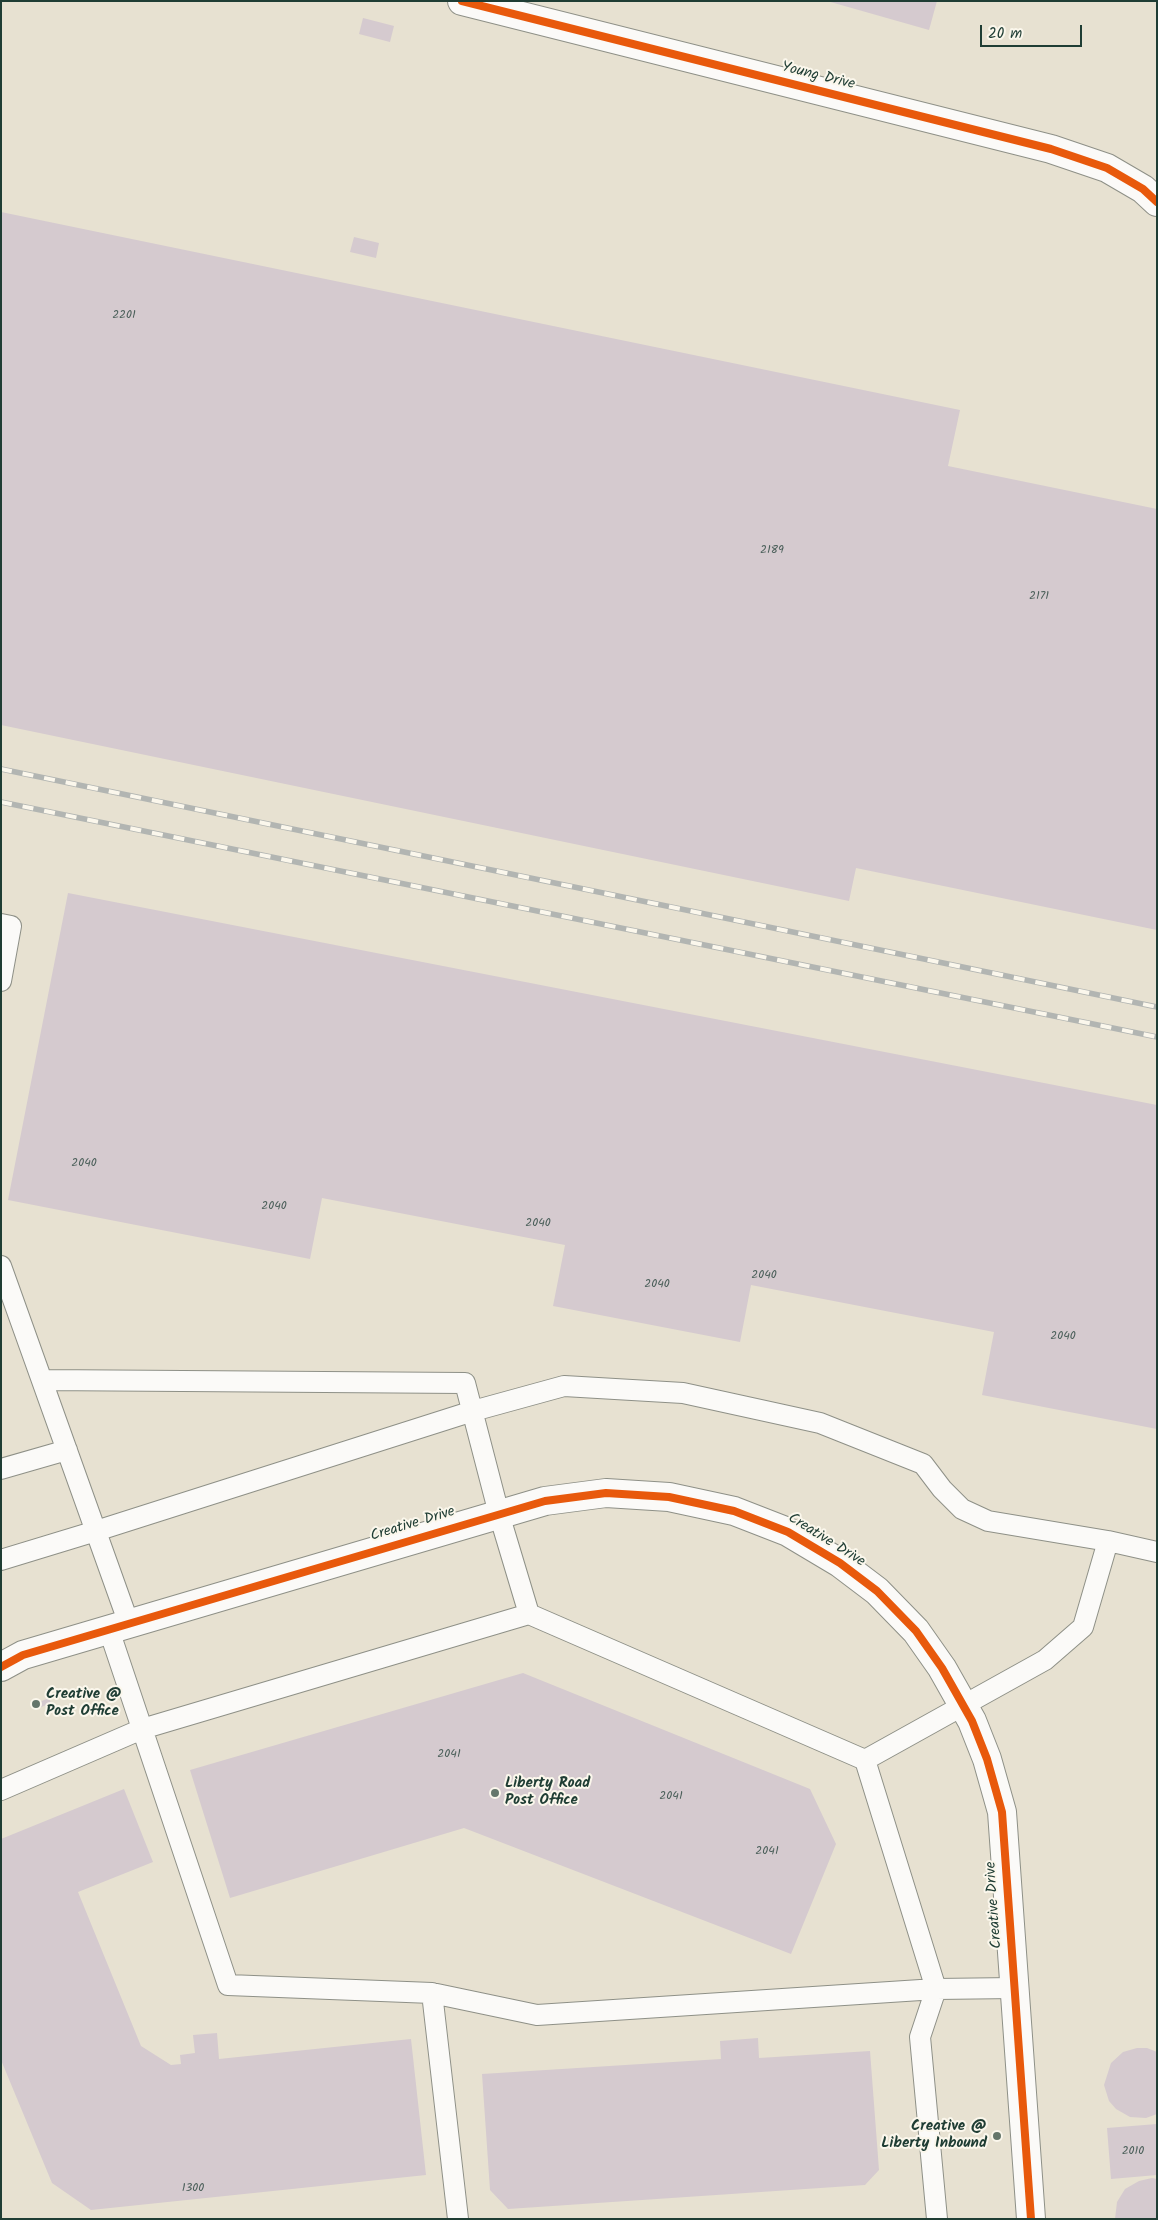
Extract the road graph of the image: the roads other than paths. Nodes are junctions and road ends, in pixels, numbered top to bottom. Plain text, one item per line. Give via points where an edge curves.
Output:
1 (462, 1) edge
2 (1157, 202) edge
3 (1, 924) edge
4 (1, 981) edge
5 (1, 1266) edge
6 (42, 1380) junction
7 (472, 1411) junction
8 (67, 1450) junction
9 (1, 1469) edge
10 (499, 1514) junction
11 (96, 1532) junction
12 (1108, 1541) junction
13 (1157, 1552) edge
14 (1, 1560) edge
15 (529, 1614) junction
16 (119, 1627) junction
17 (1, 1667) edge
18 (964, 1706) junction
19 (142, 1729) junction
20 (865, 1760) junction
21 (1, 1790) edge
22 (1014, 1988) junction
23 (936, 1989) junction
24 (432, 1993) junction
25 (458, 2219) edge
26 (937, 2219) edge
27 (1031, 2219) edge

1 - 2 street, Young Drive via 1051,149 1107,168 1143,189
3 - 4 lane via 11,926
5 - 6 lane
6 - 7 lane via 465,1383
6 - 8 lane
7 - 10 lane
7 - 11 lane
7 - 12 lane via 564,1386 683,1394 820,1423 923,1464 942,1490 962,1509 988,1520
8 - 9 lane
8 - 11 lane
10 - 15 lane
10 - 16 street, Creative Drive
10 - 18 street, Creative Drive via 545,1501 606,1493 669,1497 734,1511 788,1532 840,1563 877,1591 916,1631
11 - 14 lane
11 - 16 lane
12 - 13 lane
12 - 18 lane via 1083,1627 1045,1660
15 - 19 lane
15 - 20 lane
16 - 17 street, Creative Drive via 23,1655
16 - 19 lane
18 - 20 lane
18 - 22 street, Creative Drive via 987,1759 1002,1812
19 - 21 lane
19 - 24 lane via 228,1985
20 - 23 lane
22 - 23 lane
22 - 27 street, Creative Drive
23 - 24 lane via 537,2015
23 - 26 lane via 920,2037
24 - 25 lane

